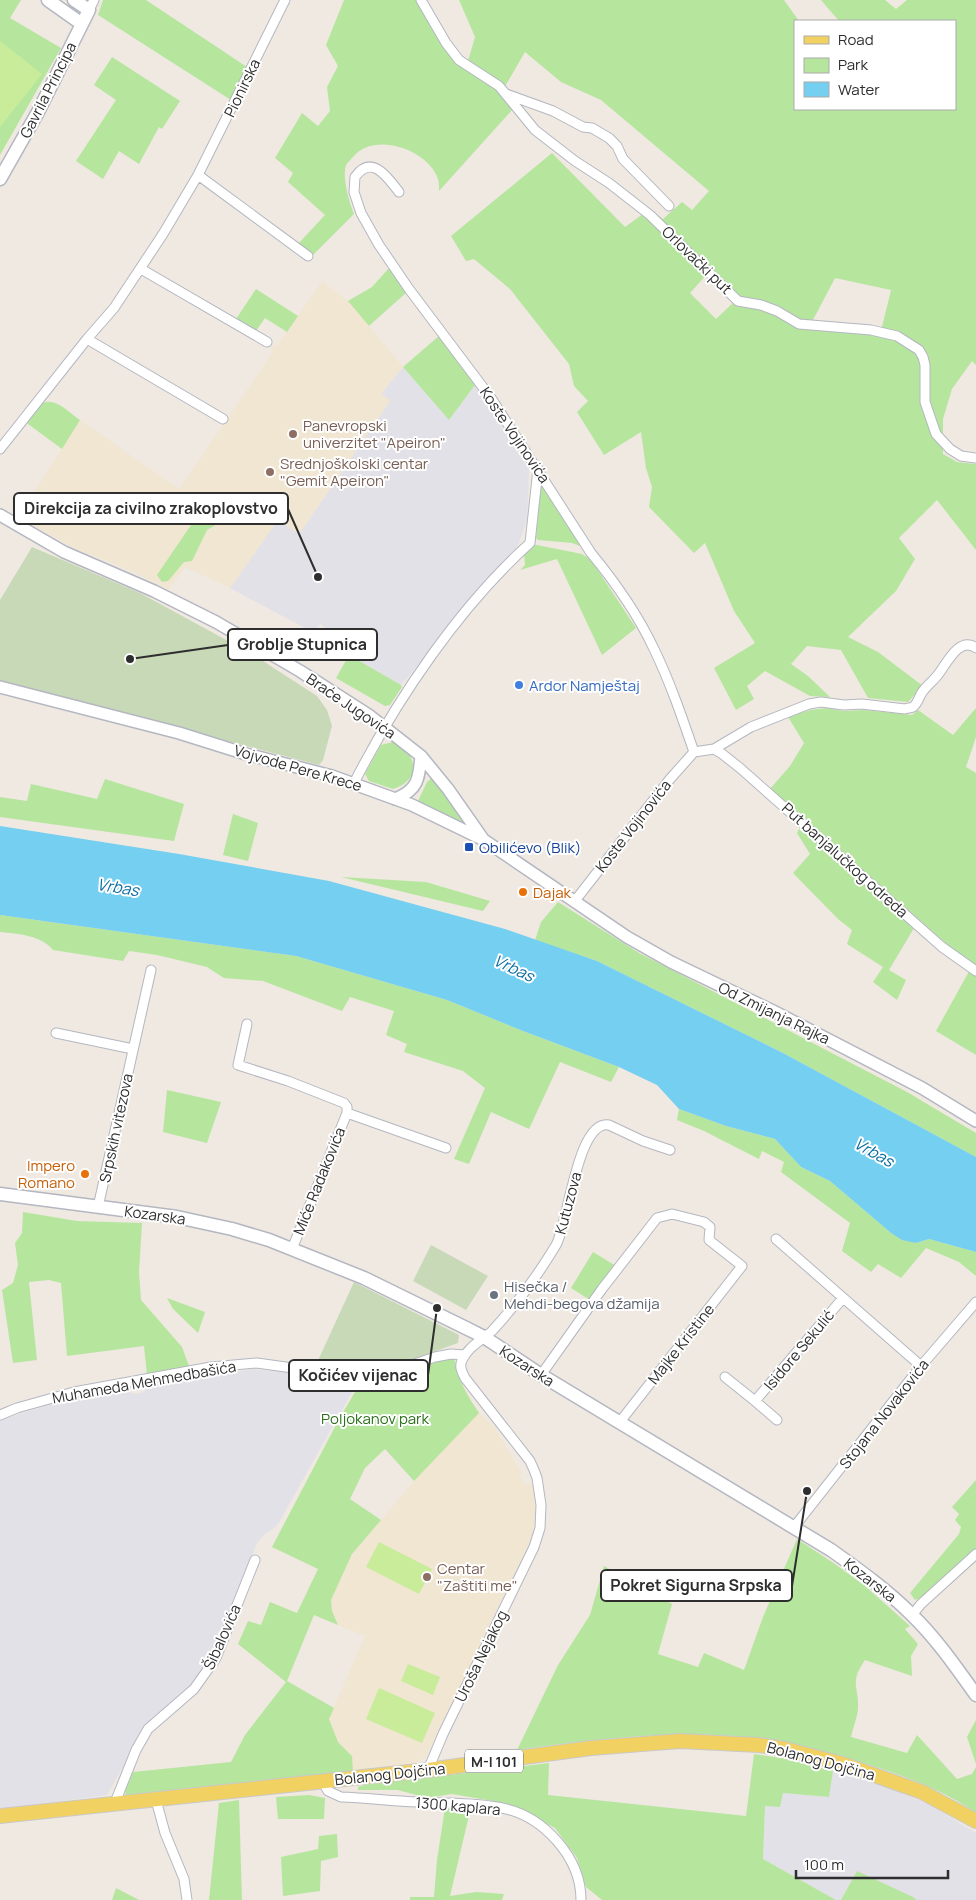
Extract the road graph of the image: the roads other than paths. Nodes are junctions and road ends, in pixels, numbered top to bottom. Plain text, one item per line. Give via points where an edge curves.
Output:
1 (48, 0) edge
2 (74, 0) edge
3 (285, 0) edge
4 (420, 0) edge
5 (92, 5) edge
6 (82, 24) junction
7 (506, 94) junction
8 (198, 175) junction
9 (0, 179) edge
10 (399, 192) dead end
11 (669, 206) dead end
12 (308, 256) dead end
13 (141, 269) junction
14 (87, 339) junction
15 (267, 342) dead end
16 (223, 419) dead end
17 (0, 448) edge
18 (976, 458) edge
19 (538, 470) junction
20 (0, 515) edge
21 (976, 648) edge
22 (0, 687) edge
23 (385, 727) junction
24 (714, 749) junction
25 (694, 752) junction
26 (421, 756) junction
27 (354, 783) junction
28 (395, 798) junction
29 (484, 840) junction
30 (574, 902) junction
31 (151, 970) dead end
32 (976, 971) edge
33 (246, 1024) dead end
34 (56, 1033) dead end
35 (133, 1048) junction
36 (347, 1113) junction
37 (976, 1121) edge
38 (446, 1148) dead end
39 (670, 1150) dead end
40 (0, 1194) edge
41 (98, 1208) junction
42 (776, 1239) dead end
43 (292, 1249) junction
44 (843, 1298) junction
45 (976, 1302) edge
46 (484, 1337) junction
47 (465, 1355) junction
48 (921, 1366) junction
49 (541, 1375) junction
50 (725, 1377) dead end
51 (755, 1401) junction
52 (0, 1415) edge
53 (777, 1420) dead end
54 (619, 1423) junction
55 (794, 1527) junction
56 (976, 1554) edge
57 (255, 1560) dead end
58 (912, 1615) junction
59 (976, 1695) edge
60 (428, 1770) junction
61 (322, 1781) junction
62 (156, 1800) junction
63 (114, 1805) junction
64 (0, 1816) edge
65 (976, 1821) edge
66 (187, 1900) edge
67 (581, 1900) edge

1 - 6 main road
2 - 5 main road
3 - 8 street, Pionirska
4 - 7 street, Orlovački put via 452,52
5 - 6 main road, Gavrila Principa
6 - 9 main road, Gavrila Principa
7 - 11 street via 553,111 609,138 623,159
7 - 18 street, Orlovački put via 535,130 650,215 738,301 777,311 799,324 872,330 897,336 919,350 925,365 925,402 936,434 961,456
8 - 12 street
8 - 13 street, Pionirska
10 - 19 street, Koste Vojinovića via 382,170 371,167 355,177 356,201 379,245 491,398
13 - 14 street, Pionirska
13 - 15 street
14 - 16 street
14 - 17 street, Pionirska
19 - 23 street via 530,543 508,562 449,634
19 - 25 street, Koste Vojinovića via 654,648
20 - 23 street, Braće Jugovića via 64,552 216,622 300,671
21 - 24 street via 967,644 958,648 911,708 809,704 750,727
22 - 27 street, Vojvode Pere Krece
23 - 26 street, Braće Jugovića
23 - 27 street
24 - 25 street
24 - 32 street, Put banjalučkog odreda via 740,768 942,947
25 - 30 street, Koste Vojinovića
26 - 28 street via 414,788
26 - 29 street, Braće Jugovića
27 - 28 street, Vojvode Pere Krece
28 - 29 street, Vojvode Pere Krece
29 - 30 street, Vojvode Pere Krece
30 - 37 street, Od Zmijanja Rajka via 671,962 922,1088
31 - 35 street, Srpskih vitezova
33 - 36 street, Miće Radakovića via 238,1065 344,1103
34 - 35 street
35 - 41 street, Srpskih vitezova
36 - 38 street, Miće Radakovića
36 - 43 street, Miće Radakovića
39 - 46 street, Kutuzova via 609,1125 596,1129 579,1163 557,1244 522,1294
40 - 41 main road, Kozarska
41 - 43 main road, Kozarska via 162,1215 232,1229
42 - 44 street, Isidore Sekulić
43 - 46 main road, Kozarska via 378,1284
44 - 48 street, Isidore Sekulić
44 - 51 street, Isidore Sekulić
45 - 48 street, Stojana Novakovića
46 - 47 street
46 - 49 main road, Kozarska
47 - 52 street, Muhameda Mehmedbašića via 435,1357 371,1379 257,1363 211,1367 83,1390
47 - 60 street, Uroša Nejakog via 460,1365 465,1378 530,1460 540,1492 541,1517 534,1547
48 - 55 street, Stojana Novakovića
49 - 54 main road, Kozarska
49 - 54 street, Majke Kristine via 656,1218 672,1214 704,1222 710,1227 710,1240 742,1266
50 - 51 street, Isidore Sekulić
51 - 53 street, Isidore Sekulić
54 - 55 main road, Kozarska
55 - 58 main road, Kozarska via 868,1576
56 - 58 street
57 - 63 street, Šibalovića via 216,1658 194,1689 148,1729
58 - 59 main road, Kozarska
60 - 61 main road, Bolanog Dojčina / M-I 101
60 - 65 main road, Bolanog Dojčina / M-I 101 via 634,1744 680,1741 740,1743 785,1749 866,1771 922,1792
61 - 62 main road, Bolanog Dojčina / M-I 101
61 - 67 street, 1300 kaplara via 328,1791 341,1797 473,1804 504,1808 528,1818 562,1848 574,1868
62 - 63 main road, Bolanog Dojčina / M-I 101
62 - 66 street via 165,1833 184,1879
63 - 64 main road, Bolanog Dojčina / M-I 101

